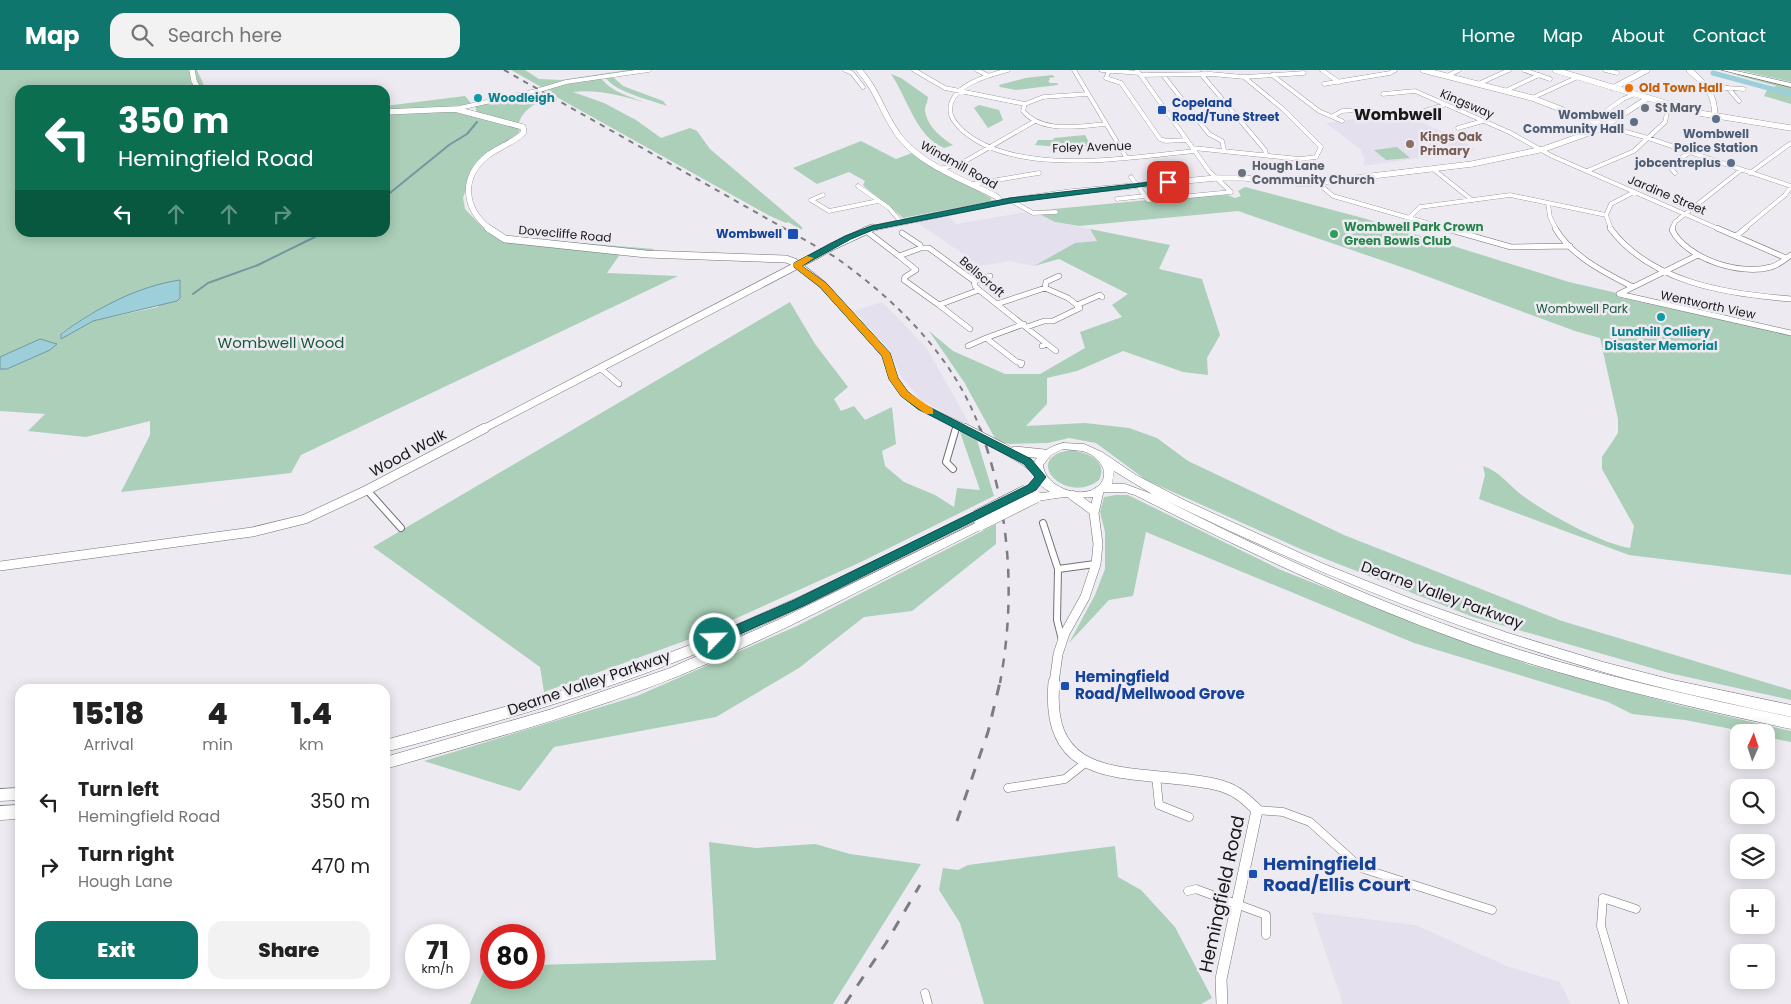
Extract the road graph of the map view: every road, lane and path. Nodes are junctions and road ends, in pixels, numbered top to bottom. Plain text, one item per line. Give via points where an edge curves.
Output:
1 (192, 70) edge
2 (649, 70) edge
3 (845, 70) edge
4 (859, 70) edge
5 (914, 70) edge
6 (977, 70) edge
7 (1008, 70) edge
8 (1074, 70) edge
9 (1101, 70) edge
10 (1321, 70) edge
11 (1395, 70) edge
12 (1424, 70) edge
13 (1459, 70) edge
14 (1509, 70) edge
15 (1524, 70) edge
16 (1555, 70) edge
17 (1576, 70) edge
18 (1605, 70) edge
19 (1646, 70) edge
20 (1689, 70) edge
21 (1725, 70) edge
22 (1109, 71) edge
23 (1139, 73) edge
24 (1304, 73) dead end
25 (1617, 73) dead end
26 (1569, 74) junction
27 (987, 75) junction
28 (1163, 75) junction
29 (1201, 75) junction
30 (1272, 75) junction
31 (1539, 75) junction
32 (1447, 76) junction
33 (1244, 77) junction
34 (1578, 77) junction
35 (1550, 79) dead end
36 (1339, 82) junction
37 (1478, 84) junction
38 (196, 85) edge
39 (1324, 85) dead end
40 (1791, 85) edge
41 (863, 87) dead end
42 (1708, 87) junction
43 (1613, 88) junction
44 (1728, 88) junction
45 (1744, 89) dead end
46 (959, 90) junction
47 (1505, 91) junction
48 (1088, 94) junction
49 (1383, 94) dead end
50 (1635, 94) junction
51 (1532, 98) junction
52 (1648, 98) junction
53 (1739, 101) dead end
54 (1025, 104) junction
55 (1444, 105) junction
56 (472, 106) junction
57 (1677, 107) junction
58 (455, 109) junction
59 (1358, 110) dead end
60 (1606, 111) dead end
61 (390, 112) edge
62 (1420, 112) dead end
63 (474, 114) junction
64 (1333, 116) junction
65 (1715, 116) junction
66 (1035, 121) junction
67 (1342, 121) dead end
68 (1483, 121) junction
69 (1106, 124) junction
70 (1605, 126) junction
71 (1458, 128) dead end
72 (1791, 128) edge
73 (1648, 138) junction
74 (1187, 140) junction
75 (1791, 143) edge
76 (990, 147) junction
77 (1194, 150) junction
78 (1224, 150) junction
79 (1540, 150) junction
80 (1689, 153) junction
81 (1266, 154) junction
82 (1126, 156) junction
83 (943, 168) junction
84 (1433, 169) junction
85 (1740, 170) junction
86 (1587, 171) junction
87 (1039, 173) dead end
88 (1675, 173) dead end
89 (1750, 173) junction
90 (1131, 177) dead end
91 (1216, 178) junction
92 (1318, 183) junction
93 (973, 184) junction
94 (1136, 184) junction
95 (858, 186) dead end
96 (1791, 186) edge
97 (1634, 192) junction
98 (823, 195) dead end
99 (1785, 195) junction
100 (1144, 196) junction
101 (1791, 197) edge
102 (1117, 199) dead end
103 (1010, 200) junction
104 (1472, 200) junction
105 (878, 201) junction
106 (1001, 202) junction
107 (1548, 203) junction
108 (1056, 212) dead end
109 (1686, 214) junction
110 (1606, 215) junction
111 (1410, 218) junction
112 (901, 222) junction
113 (865, 230) junction
114 (902, 233) dead end
115 (916, 234) dead end
116 (1736, 236) junction
117 (908, 237) junction
118 (1570, 246) junction
119 (831, 247) joint
120 (921, 248) junction
121 (1698, 255) junction
122 (898, 256) junction
123 (1789, 256) edge
124 (796, 265) junction
125 (1667, 271) junction
126 (990, 276) dead end
127 (1059, 276) dead end
128 (974, 281) junction
129 (1634, 287) junction
130 (1045, 288) junction
131 (979, 290) junction
132 (1102, 297) dead end
133 (1791, 299) edge
134 (997, 304) junction
135 (939, 306) junction
136 (1077, 306) junction
137 (1025, 326) junction
138 (970, 330) dead end
139 (1791, 333) edge
140 (986, 338) junction
141 (968, 346) dead end
142 (1056, 351) dead end
143 (1021, 364) dead end
144 (600, 368) junction
145 (619, 384) dead end
146 (957, 425) junction
147 (970, 431) joint
148 (1004, 448) junction
149 (1044, 454) junction
150 (1103, 457) junction
151 (953, 469) dead end
152 (1040, 475) junction
153 (367, 490) junction
154 (1101, 490) junction
155 (1032, 494) junction
156 (1070, 494) junction
157 (1094, 511) junction
158 (978, 520) junction
159 (1043, 522) dead end
160 (401, 528) dead end
161 (1095, 564) junction
162 (0, 566) edge
163 (1058, 569) junction
164 (1062, 640) junction
165 (1791, 711) edge
166 (1791, 723) edge
167 (390, 745) edge
168 (390, 762) edge
169 (1085, 763) junction
170 (1156, 776) junction
171 (1008, 788) dead end
172 (15, 794) edge
173 (0, 795) edge
174 (1257, 810) junction
175 (15, 812) edge
176 (0, 813) edge
177 (1189, 818) dead end
178 (1188, 891) dead end
179 (1238, 905) junction
180 (1492, 910) dead end
181 (1636, 910) dead end
182 (1266, 935) dead end
183 (925, 993) dead end
184 (928, 1004) edge
185 (1222, 1004) edge
186 (1624, 1004) edge

1 - 38 street
2 - 56 street via 566,82
3 - 41 street via 852,73
4 - 83 street, Windmill Road via 906,144
5 - 46 street via 941,86
6 - 27 street
7 - 27 street
8 - 48 street
9 - 22 street
10 - 36 street
11 - 36 street
12 - 32 street
13 - 32 street
14 - 37 street
15 - 31 street
16 - 26 street
17 - 26 street
18 - 25 street
19 - 43 street
20 - 42 street
21 - 40 main road
22 - 23 street
22 - 74 street via 1106,78 1121,83 1160,139
23 - 28 street
23 - 74 street
24 - 30 street
26 - 34 street
27 - 46 street
28 - 29 street
28 - 78 street via 1209,134 1222,141
29 - 33 street
29 - 81 street
30 - 33 street
30 - 64 street via 1319,111
31 - 35 street
31 - 47 street
32 - 37 street
33 - 81 street, Foley Avenue via 1282,108 1321,147 1318,155 1309,158
34 - 43 street
34 - 51 street
36 - 39 street
37 - 47 street
42 - 44 street
42 - 65 street via 1716,103
43 - 50 street
44 - 45 street
44 - 53 street
46 - 54 street
46 - 76 street, Foley Avenue via 950,106 955,122 968,135
47 - 51 street
48 - 54 street via 1043,97
48 - 69 street
49 - 55 street, Kingsway via 1413,90
50 - 52 street
50 - 60 street via 1623,98
51 - 70 street
52 - 57 street
52 - 70 street
54 - 66 street via 1024,114
55 - 62 street
55 - 68 street, Kingsway
56 - 58 street
56 - 63 street
57 - 65 street
57 - 73 street via 1667,114 1665,122
58 - 61 street, Dovecliffe Road
58 - 63 street, Dovecliffe Road
59 - 64 street via 1342,111
63 - 124 street, Dovecliffe Road via 524,129 519,137 482,160 476,168 467,197 470,208 490,230 505,239 646,254 786,259
64 - 67 street
65 - 72 street
66 - 69 street via 1058,126
66 - 76 street
68 - 71 street
68 - 79 street, Kingsway
69 - 82 street
70 - 73 street
70 - 79 street
73 - 80 street
73 - 86 street via 1630,153
74 - 77 street
75 - 89 street
76 - 82 street, Foley Avenue via 1044,159
76 - 83 street via 962,163
77 - 78 street, Foley Avenue
77 - 82 street, Foley Avenue
77 - 91 street
78 - 81 street, Foley Avenue
79 - 84 street
79 - 86 street, Jardine Street
80 - 85 street
80 - 88 street via 1670,164
83 - 93 street, Windmill Road
84 - 92 street
84 - 104 street
85 - 89 street
85 - 109 street
86 - 97 street, Jardine Street
87 - 93 street
89 - 96 street
90 - 94 street
91 - 92 street
91 - 94 street
91 - 100 street via 1231,193 1148,200
92 - 111 street via 1333,196
93 - 106 street, Windmill Road
94 - 100 street
94 - 103 street
95 - 105 street
96 - 99 street
97 - 109 street, Jardine Street
97 - 110 street via 1611,204
98 - 105 street via 811,200 829,211
99 - 101 street
99 - 116 street
100 - 102 street
103 - 106 street
103 - 108 street via 1033,213
104 - 107 street via 1510,195
104 - 111 street via 1420,207
105 - 112 street
106 - 112 street
107 - 110 street
107 - 118 street via 1554,227
109 - 116 street, Jardine Street
109 - 121 street via 1673,225 1673,234
110 - 125 street via 1609,227 1624,245
111 - 118 street via 1512,248
112 - 113 street
113 - 119 street
113 - 122 street
114 - 117 street, Bellscroft
115 - 117 street
116 - 123 street, Jardine Street
117 - 120 street, Bellscroft
118 - 129 street via 1607,274
119 - 124 street, Wood Walk, bridge
120 - 122 street
120 - 128 street, Bellscroft via 929,248
121 - 123 street via 1750,269 1771,267
121 - 125 street
122 - 135 street via 916,270 904,278 906,283
124 - 144 street, Wood Walk
124 - 146 street via 823,285 886,355 894,379 905,394
125 - 129 street
125 - 133 street via 1708,288
126 - 128 street
127 - 130 street via 1046,282
128 - 131 street, Bellscroft
129 - 139 street, Wentworth View via 1619,294
130 - 134 street
130 - 136 street via 1068,298
131 - 134 street, Bellscroft
131 - 135 street
132 - 136 street
134 - 137 street, Bellscroft
135 - 138 street
136 - 137 street via 1080,308 1053,321
137 - 140 street
137 - 142 street, Bellscroft via 1044,345
140 - 141 street
140 - 143 street
144 - 145 street
144 - 153 street, Wood Walk
146 - 147 street
146 - 151 street via 946,462
147 - 148 street, bridge
148 - 149 street
148 - 152 street via 1028,462
149 - 150 highway via 1072,446 1089,449
149 - 152 highway via 1039,463
150 - 154 highway via 1111,473
150 - 165 highway, Dearne Valley Parkway via 1140,482 1258,540 1488,632 1605,667
152 - 155 highway, Dearne Valley Parkway
152 - 156 highway via 1052,488
153 - 160 street
153 - 162 street, Wood Walk via 305,520 252,532
154 - 156 highway
154 - 157 street, Hemingfield Road
154 - 166 highway, Dearne Valley Parkway via 1125,488 1139,492 1250,548 1365,598 1494,647 1668,695
155 - 156 highway, Dearne Valley Parkway
155 - 158 highway, Dearne Valley Parkway, bridge
156 - 157 street
157 - 161 street, Hemingfield Road via 1098,528
158 - 167 highway, Dearne Valley Parkway via 798,603 618,678 472,724
158 - 168 highway, Dearne Valley Parkway via 706,659 544,718
159 - 163 street, Hemingfield Road
161 - 163 street
161 - 164 street, Hemingfield Road via 1084,601
163 - 164 street, Hemingfield Road via 1057,620
164 - 169 street, Hemingfield Road via 1055,665 1053,709 1056,729 1065,748
169 - 170 street, Hemingfield Road via 1115,774
169 - 171 street via 1065,779
170 - 174 street, Hemingfield Road via 1217,785 1238,792
170 - 177 street via 1159,805
172 - 173 highway
174 - 179 street, Hemingfield Road
174 - 180 street via 1284,812 1310,822 1361,868
175 - 176 highway
178 - 179 street via 1196,889
179 - 182 street via 1266,915
179 - 185 street, Hemingfield Road via 1221,979
181 - 186 street via 1604,898 1601,926
183 - 184 street

